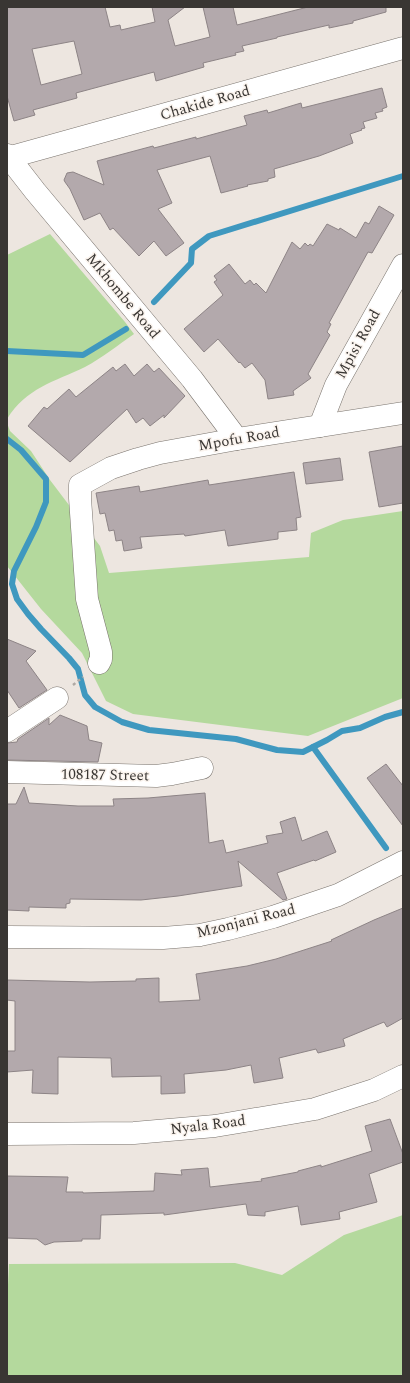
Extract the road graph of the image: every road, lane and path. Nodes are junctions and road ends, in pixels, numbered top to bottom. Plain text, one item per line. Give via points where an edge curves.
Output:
1 (403, 48) edge
2 (8, 157) edge
3 (403, 265) edge
4 (403, 413) edge
5 (320, 426) junction
6 (237, 439) junction
7 (100, 663) joint
8 (57, 698) joint
9 (7, 731) edge
10 (202, 768) dead end
11 (7, 772) edge
12 (403, 862) edge
13 (7, 938) edge
14 (403, 1076) edge
15 (7, 1134) edge

1 - 2 street, Chakide Road
2 - 6 street, Mkhombe Road via 192,380
3 - 5 street, Mpisi Road via 336,385
4 - 5 street, Mpofu Road
5 - 6 street, Mpofu Road
6 - 7 street, Mpofu Road via 138,459 111,468 80,485 87,599 101,652
7 - 8 path
8 - 9 street
10 - 11 street, 108187 Street via 156,776
12 - 13 street, Mzonjani Road via 338,895 272,917 200,935 163,938
14 - 15 street, Nyala Road via 374,1090 315,1109 215,1126 134,1133

